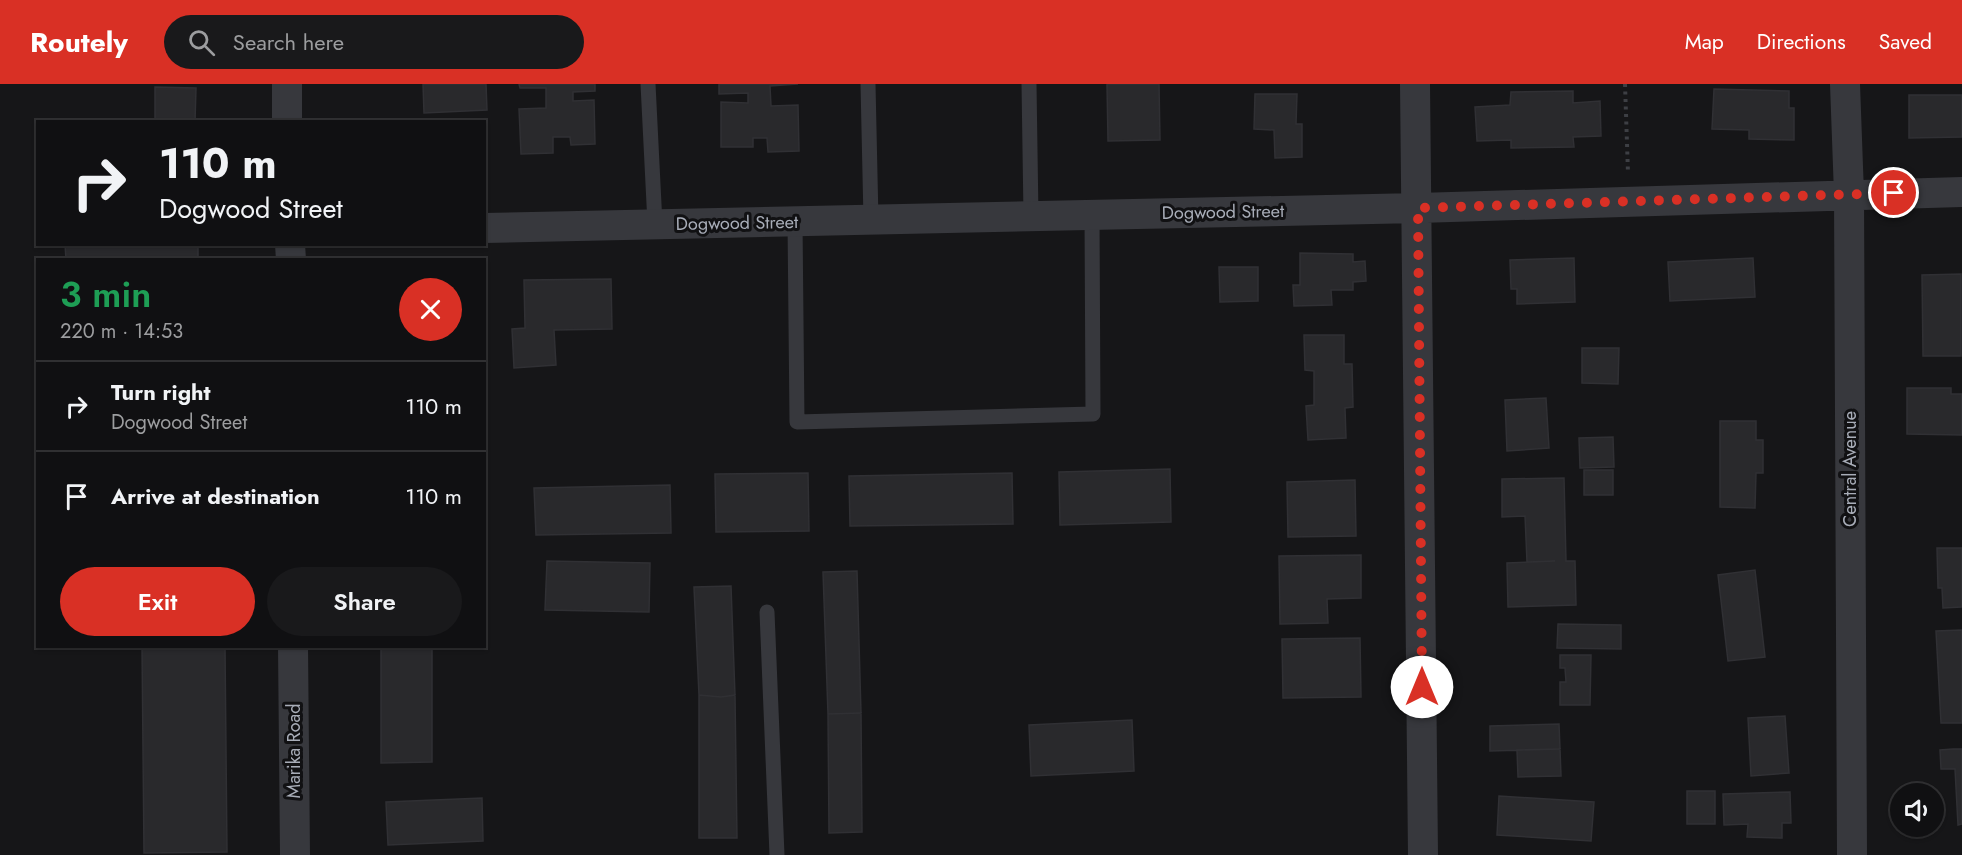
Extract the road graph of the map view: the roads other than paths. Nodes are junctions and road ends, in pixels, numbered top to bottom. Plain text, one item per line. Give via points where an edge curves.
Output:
1 (286, 84) edge
2 (648, 84) edge
3 (868, 84) edge
4 (1029, 84) edge
5 (1415, 84) edge
6 (1845, 84) edge
7 (288, 120) edge
8 (1962, 192) edge
9 (1849, 194) junction
10 (1418, 208) junction
11 (1092, 215) junction
12 (1031, 216) junction
13 (871, 220) junction
14 (795, 221) junction
15 (655, 224) junction
16 (486, 228) edge
17 (767, 612) dead end
18 (293, 648) edge
19 (295, 855) edge
20 (777, 855) edge
21 (1423, 855) edge
22 (1852, 855) edge

1 - 7 street
2 - 15 lane
3 - 13 lane
4 - 12 lane
5 - 10 street
6 - 9 street, Central Avenue
8 - 9 street, Dogwood Street
9 - 10 street, Dogwood Street
9 - 22 street, Central Avenue
10 - 11 street, Dogwood Street
10 - 21 street
11 - 12 street, Dogwood Street
11 - 14 lane via 1093,414 797,422
12 - 13 street, Dogwood Street
13 - 14 street, Dogwood Street
14 - 15 street, Dogwood Street
15 - 16 street, Dogwood Street
17 - 20 lane
18 - 19 street, Marika Road

